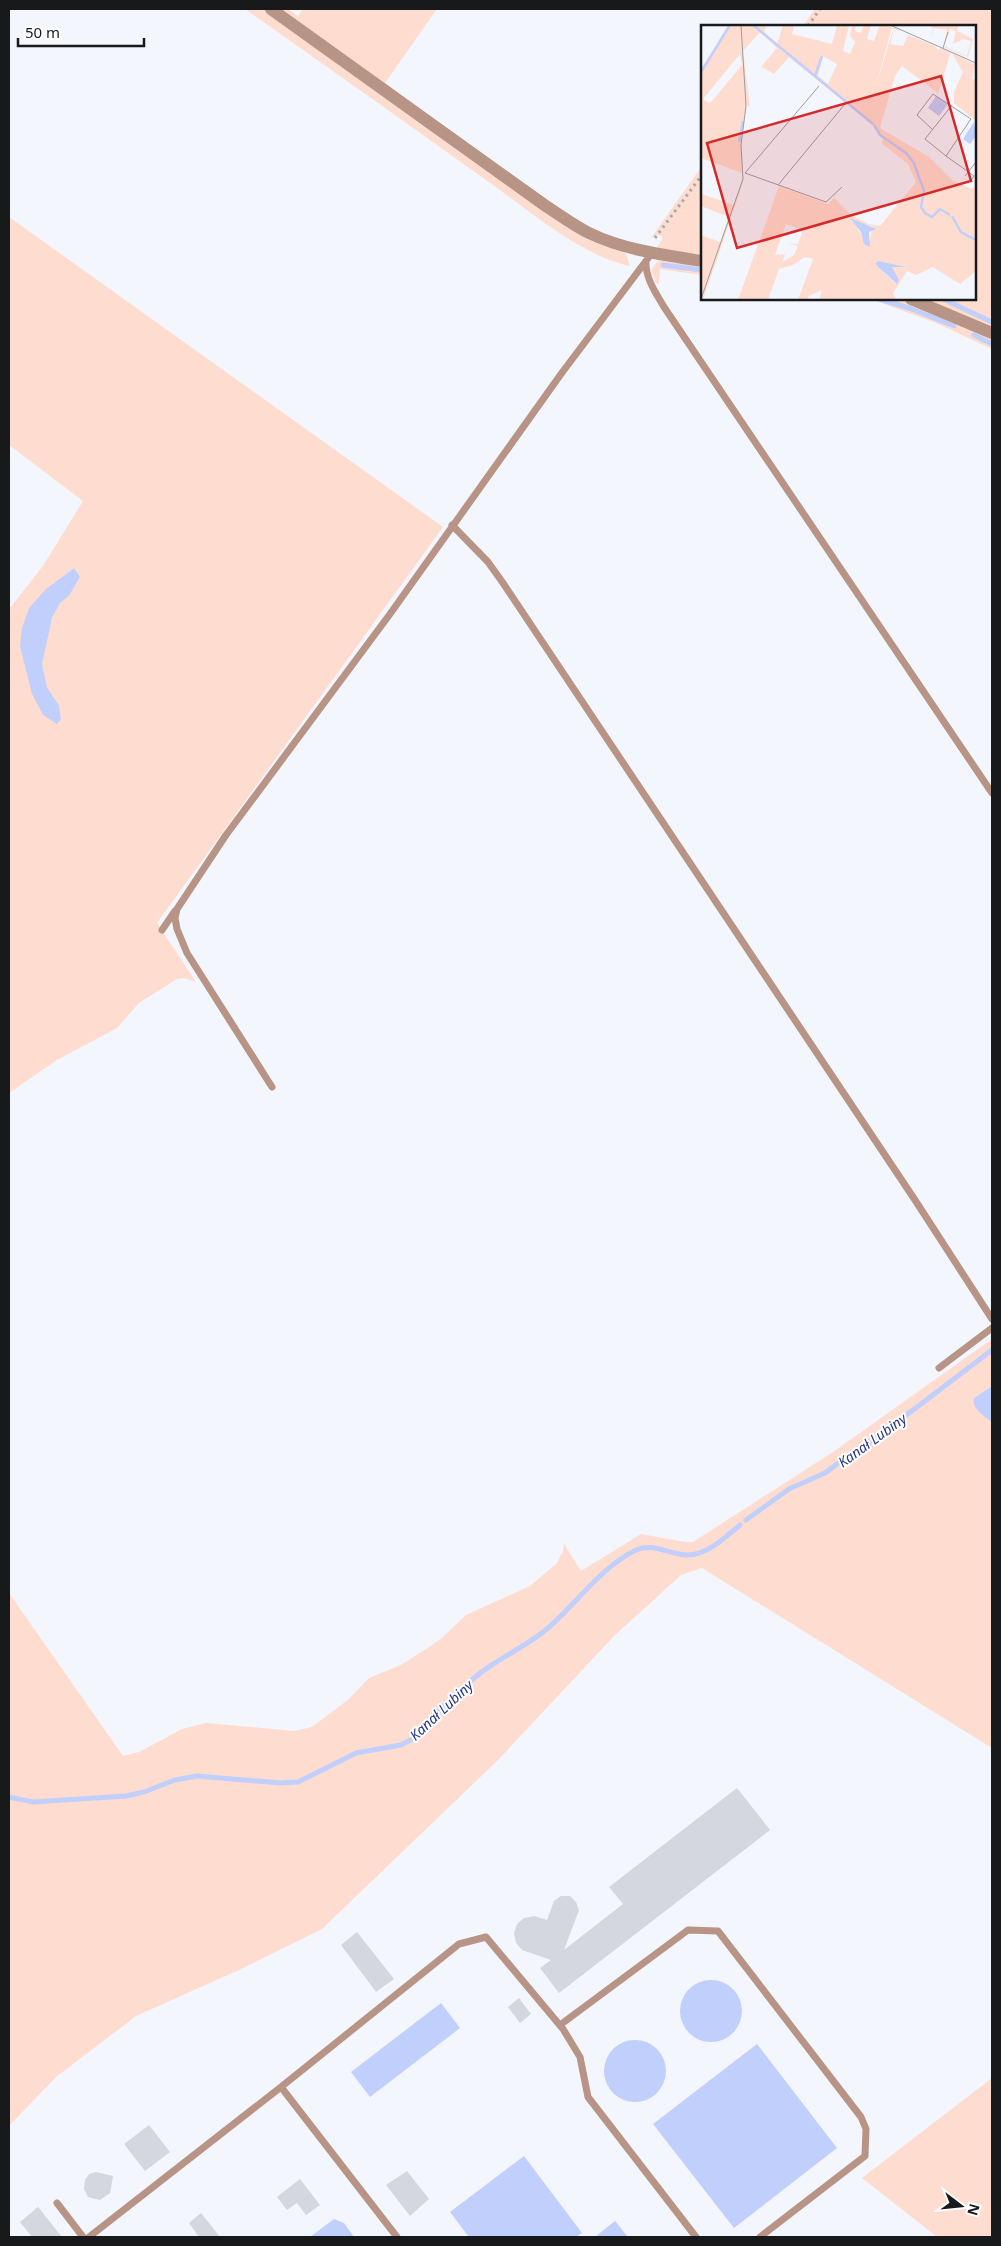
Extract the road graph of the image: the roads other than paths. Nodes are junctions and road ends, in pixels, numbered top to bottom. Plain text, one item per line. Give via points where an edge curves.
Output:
1 (271, 9) edge
2 (648, 255) junction
3 (701, 261) edge
4 (913, 300) edge
5 (992, 333) edge
6 (452, 525) junction
7 (992, 793) edge
8 (177, 909) junction
9 (162, 930) dead end
10 (272, 1087) dead end
11 (992, 1319) edge
12 (992, 1328) edge
13 (939, 1368) dead end
14 (560, 2025) junction
15 (281, 2087) junction
16 (57, 2204) dead end
17 (83, 2237) edge
18 (89, 2237) edge
19 (397, 2237) edge
20 (696, 2237) edge
21 (760, 2237) edge

1 - 2 street via 560,216 590,233
2 - 3 street
2 - 6 lane
2 - 7 lane via 645,270 664,307
4 - 5 street
6 - 8 lane via 226,835
6 - 11 lane via 488,562 503,584
8 - 9 lane
8 - 10 lane via 177,929 188,953
12 - 13 lane
14 - 15 lane via 486,1937 459,1944
14 - 20 lane via 580,2057 588,2097
14 - 21 lane via 688,1930 718,1931 861,2117 866,2130 865,2156
15 - 18 lane
15 - 19 lane
16 - 17 lane

